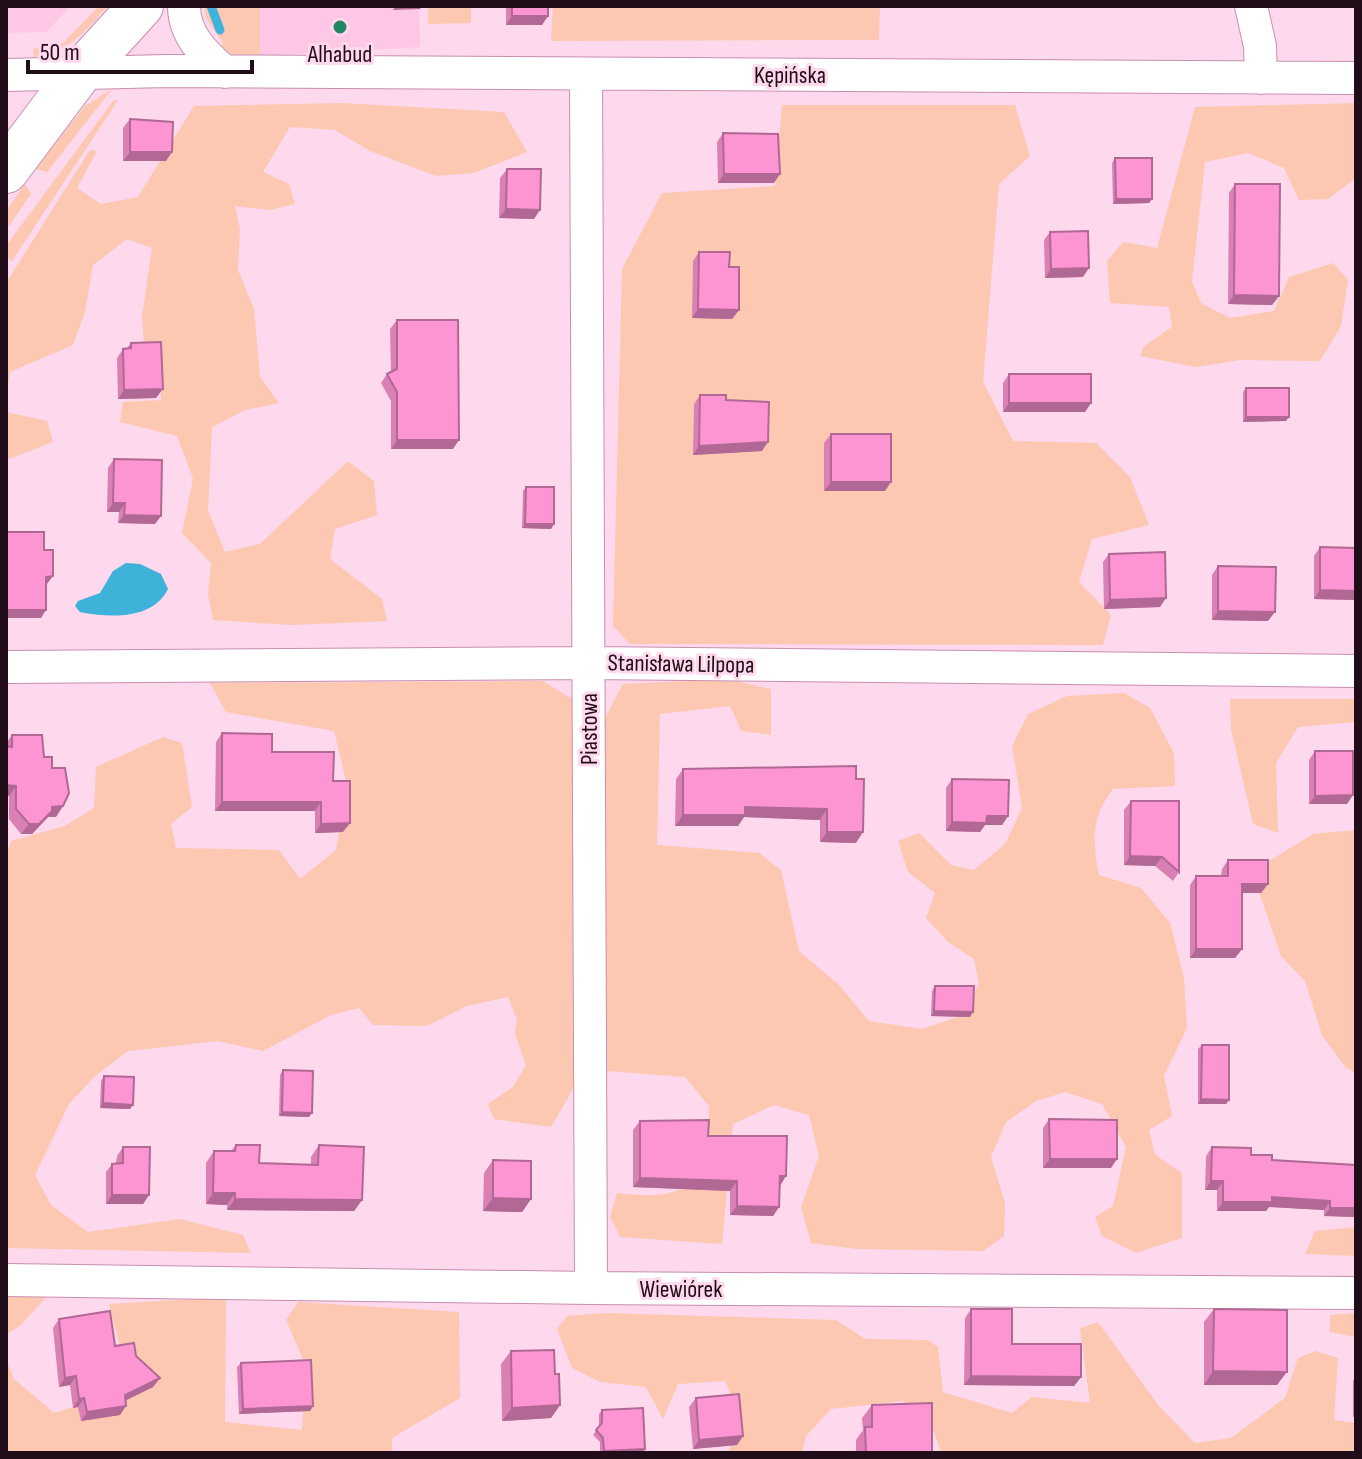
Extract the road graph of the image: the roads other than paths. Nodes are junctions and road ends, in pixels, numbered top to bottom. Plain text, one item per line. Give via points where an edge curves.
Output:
1 (141, 6) edge
2 (184, 6) edge
3 (1251, 6) edge
4 (225, 72) junction
5 (586, 74) junction
6 (6, 75) edge
7 (78, 75) junction
8 (1261, 78) junction
9 (1356, 78) edge
10 (6, 171) edge
11 (589, 663) junction
12 (6, 667) edge
13 (1356, 671) edge
14 (6, 1280) edge
15 (591, 1288) junction
16 (1356, 1293) edge

1 - 7 main road
2 - 4 street via 194,39
3 - 8 street
4 - 5 street, Kępińska
4 - 7 street, Kępińska
5 - 8 street, Kępińska
5 - 11 street, Piastowa
6 - 7 street, Kępińska
7 - 10 main road
8 - 9 street, Kępińska
11 - 12 street, Stanisława Lilpopa
11 - 13 street, Stanisława Lilpopa
11 - 15 street, Piastowa
14 - 15 street, Wiewiórek
15 - 16 street, Wiewiórek

